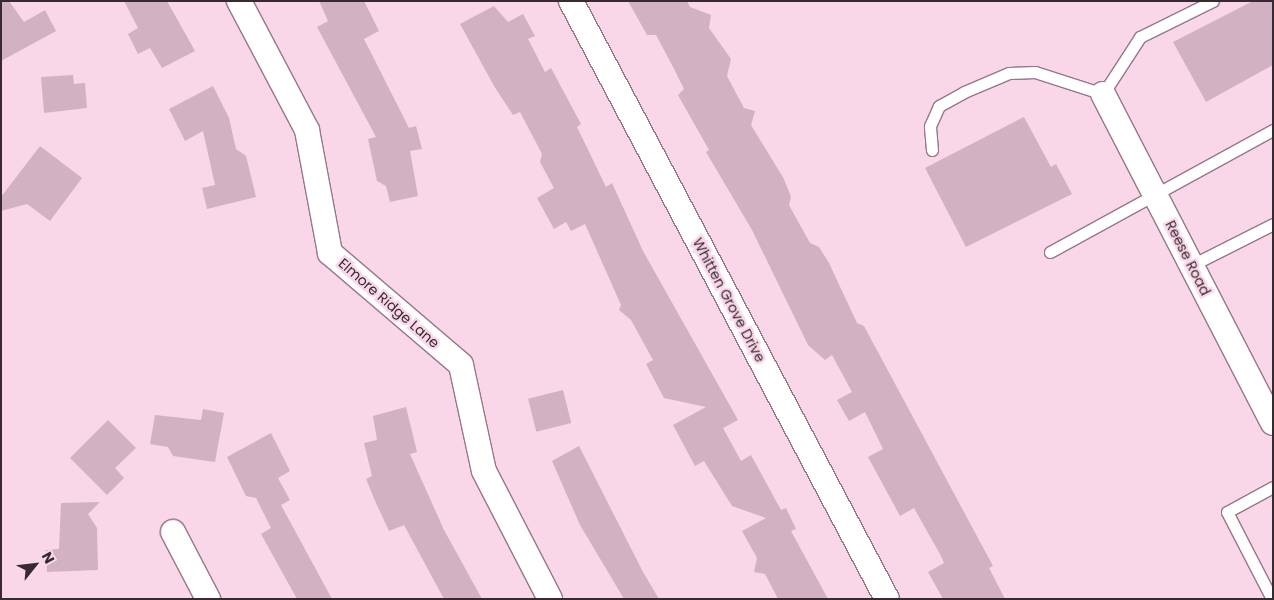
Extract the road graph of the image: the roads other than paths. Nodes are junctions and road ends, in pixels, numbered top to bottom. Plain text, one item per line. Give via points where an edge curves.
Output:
1 (239, 1) edge
2 (571, 1) edge
3 (1213, 1) edge
4 (1103, 94) junction
5 (1273, 130) edge
6 (932, 150) dead end
7 (1156, 196) junction
8 (1273, 224) edge
9 (1050, 252) dead end
10 (1192, 266) junction
11 (1273, 423) edge
12 (1273, 488) edge
13 (173, 532) dead end
14 (208, 599) edge
15 (550, 599) edge
16 (887, 599) edge
17 (1272, 599) edge

1 - 15 street, Elmore Ridge Lane via 307,130 330,253 461,365 484,471
2 - 16 street, Whitten Grove Drive
3 - 4 lane via 1140,37
4 - 6 lane via 1035,72 1009,73 939,106 930,126
4 - 7 street, Reese Road
5 - 7 lane
7 - 9 lane
7 - 10 street, Reese Road
8 - 10 lane
10 - 11 street, Reese Road
12 - 17 lane via 1226,512
13 - 14 street

